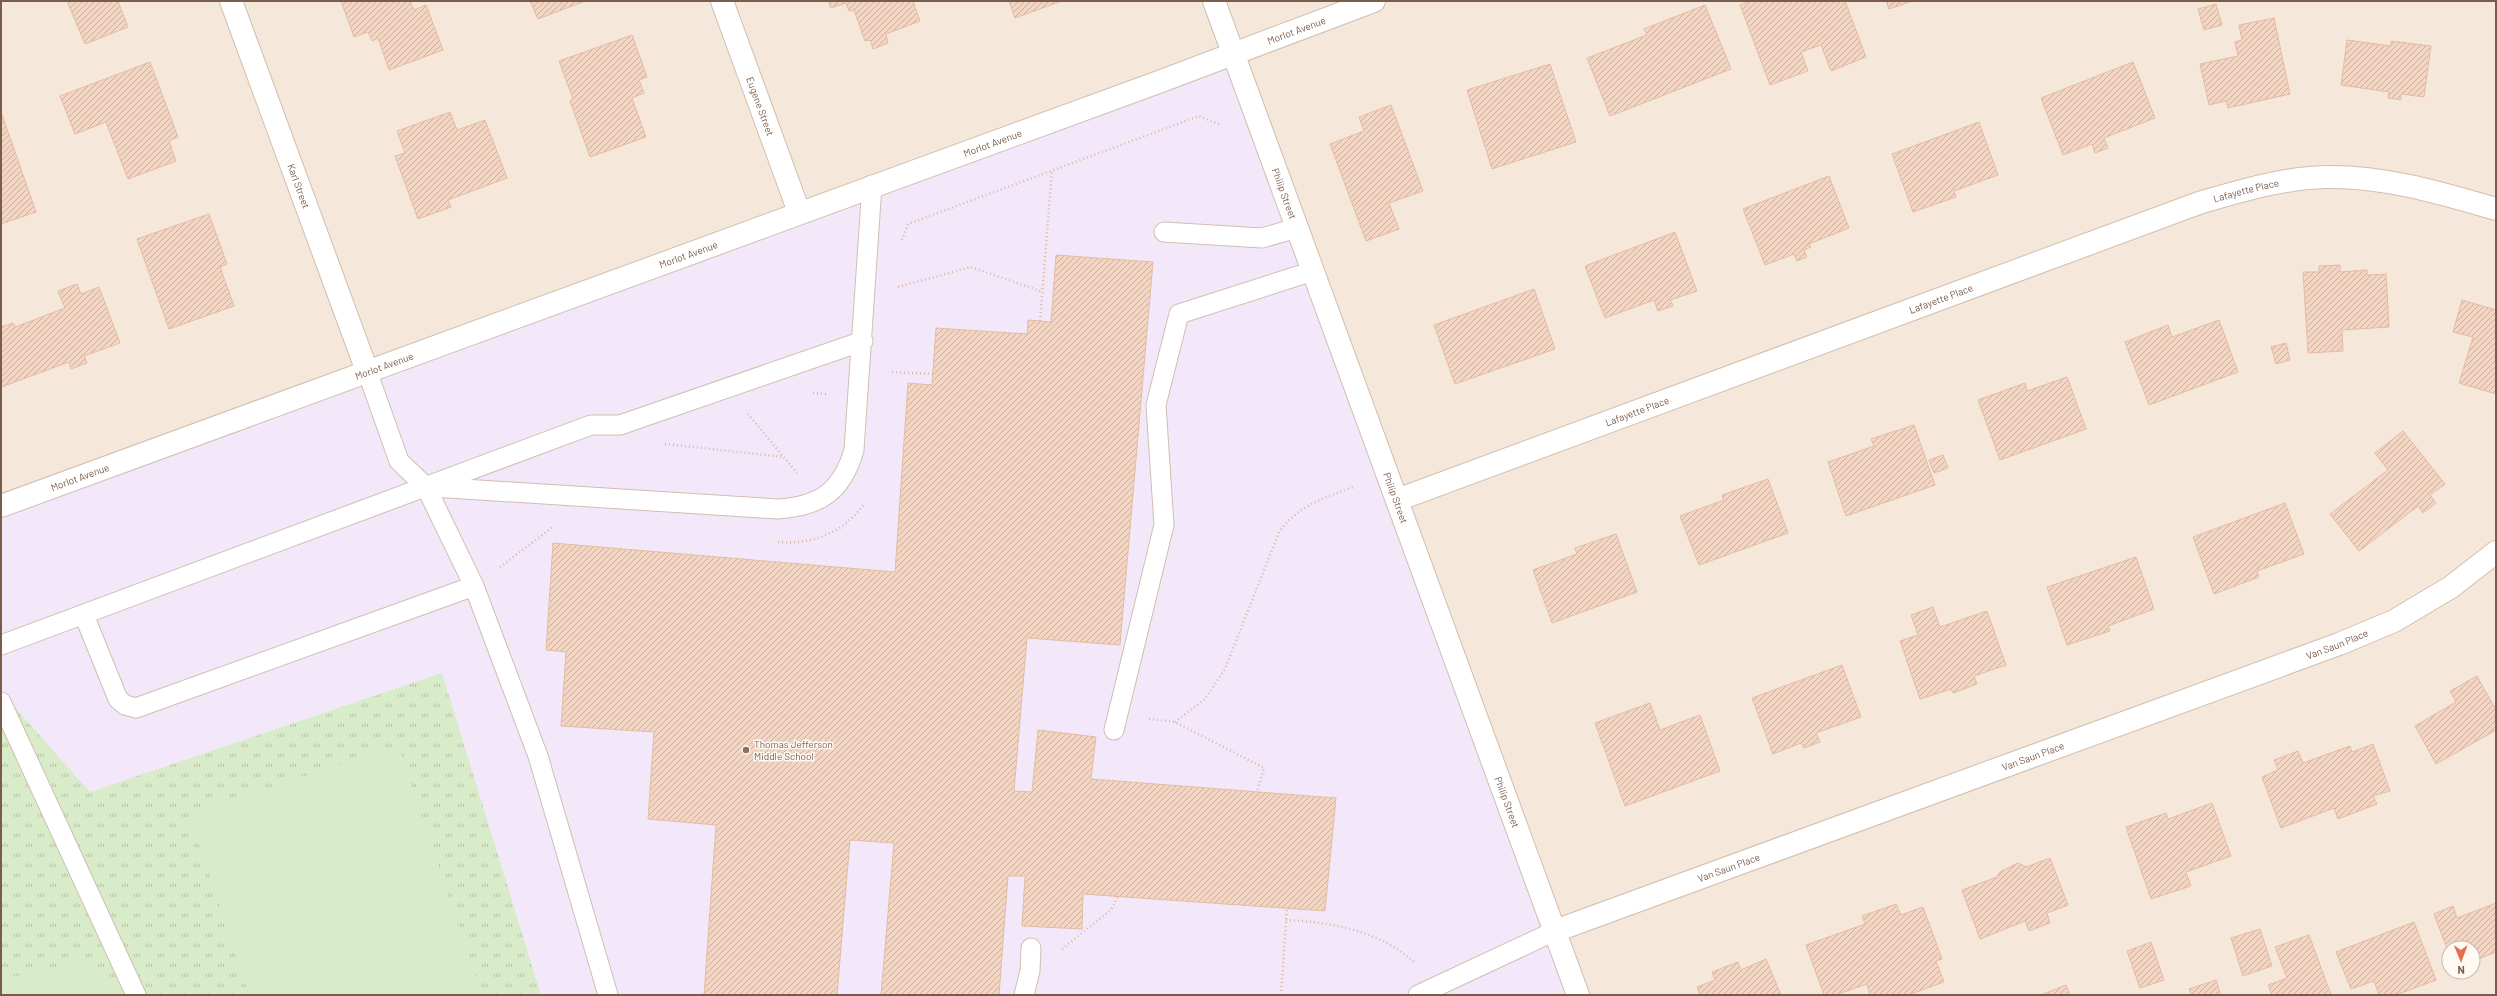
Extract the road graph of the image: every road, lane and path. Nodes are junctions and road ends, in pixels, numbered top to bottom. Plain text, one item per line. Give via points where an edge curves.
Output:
1 (231, 1) edge
2 (722, 1) edge
3 (1214, 1) edge
4 (1374, 1) edge
5 (1233, 53) junction
6 (1052, 171) dead end
7 (872, 185) junction
8 (2496, 209) edge
9 (799, 212) junction
10 (1297, 228) junction
11 (1164, 232) dead end
12 (1313, 271) junction
13 (898, 287) dead end
14 (1043, 292) junction
15 (1040, 321) dead end
16 (863, 341) junction
17 (367, 372) junction
18 (892, 372) dead end
19 (933, 374) dead end
20 (806, 393) dead end
21 (831, 397) dead end
22 (754, 411) dead end
23 (748, 413) junction
24 (741, 416) dead end
25 (678, 440) dead end
26 (784, 458) junction
27 (426, 486) junction
28 (1353, 487) dead end
29 (825, 498) junction
30 (1397, 500) junction
31 (1, 506) edge
32 (850, 520) dead end
33 (2496, 552) edge
34 (474, 586) junction
35 (84, 615) junction
36 (1, 645) edge
37 (1, 702) edge
38 (1116, 722) joint
39 (1175, 722) junction
40 (1257, 792) dead end
41 (1118, 897) dead end
42 (1287, 908) dead end
43 (1286, 920) junction
44 (1555, 931) junction
45 (1031, 948) dead end
46 (1030, 971) junction
47 (1436, 987) junction
48 (136, 995) edge
49 (608, 995) edge
50 (1024, 995) edge
51 (1281, 995) edge
52 (1418, 995) edge
53 (1578, 995) edge

1 - 17 street, Karl Street
2 - 9 street, Eugene Street
3 - 5 street, Philip Street
4 - 5 street, Morlot Avenue
5 - 7 street, Morlot Avenue
5 - 10 street, Philip Street
6 - 14 path
7 - 9 street, Morlot Avenue
7 - 16 lane
8 - 30 street, Lafayette Place via 2389,181 2326,177 2264,185 2199,203
9 - 17 street, Morlot Avenue
10 - 11 lane via 1262,238
10 - 12 street, Philip Street
12 - 30 street, Philip Street
12 - 38 lane via 1178,314 1156,405 1164,525
13 - 14 path via 971,267
14 - 15 path
16 - 27 lane via 620,425 590,425
16 - 29 lane via 854,450 848,469
17 - 27 lane via 399,461
17 - 31 street, Morlot Avenue
18 - 19 path
20 - 21 path via 823,393
22 - 23 path
23 - 24 path
23 - 26 path
25 - 26 path via 664,445
26 - 29 path via 803,481
27 - 29 lane via 778,509 799,508
27 - 34 lane
27 - 35 lane
28 - 39 path via 1305,506 1289,518 1278,532 1225,669 1205,699
29 - 32 path
30 - 44 street, Philip Street
33 - 44 street, Van Saun Place via 2438,595 2394,621 2339,644
34 - 35 lane via 136,708 125,705 118,699
34 - 49 lane via 538,756
35 - 36 lane
37 - 48 lane
38 - 39 path
39 - 40 path via 1264,768
41 - 46 path via 1111,910 1081,936
42 - 43 path
43 - 47 path via 1329,923 1369,934 1408,956 1431,977
43 - 51 path
44 - 47 lane
44 - 53 street, Philip Street
45 - 46 lane
46 - 50 lane
47 - 52 lane

